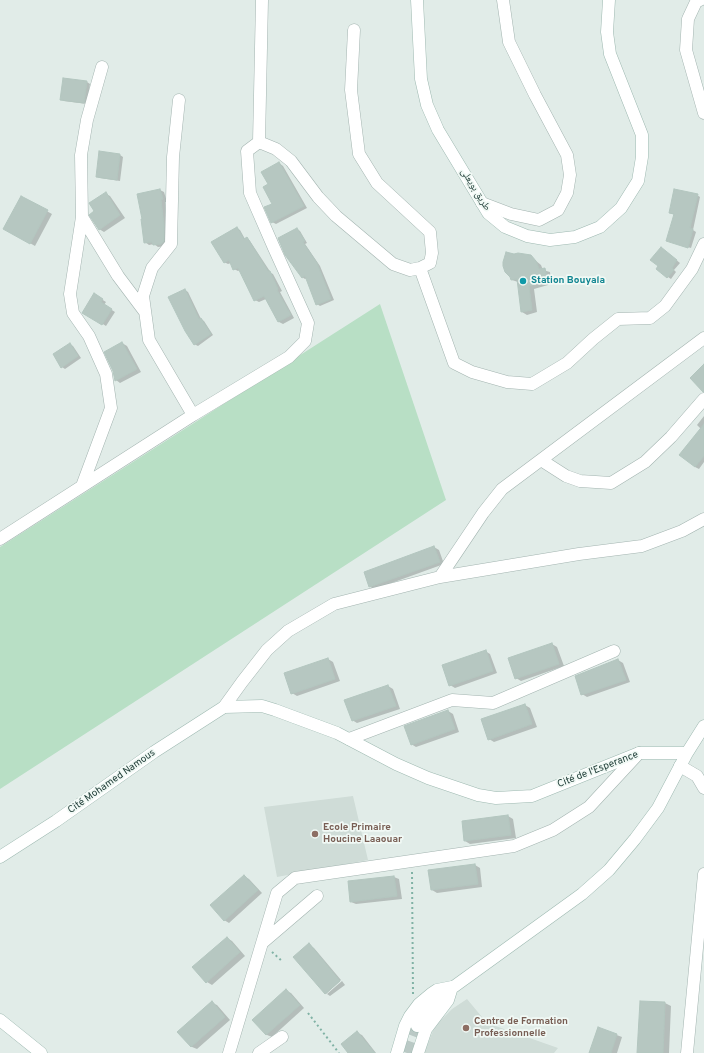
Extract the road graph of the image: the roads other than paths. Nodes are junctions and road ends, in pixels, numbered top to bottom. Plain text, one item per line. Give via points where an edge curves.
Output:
1 (262, 0) edge
2 (417, 0) edge
3 (503, 0) edge
4 (609, 0) edge
5 (700, 0) edge
6 (354, 30) dead end
7 (102, 66) dead end
8 (179, 100) dead end
9 (704, 114) edge
10 (259, 142) junction
11 (482, 203) junction
12 (82, 217) junction
13 (704, 244) edge
14 (420, 268) junction
15 (146, 313) junction
16 (704, 338) edge
17 (704, 399) edge
18 (193, 415) junction
19 (541, 460) junction
20 (82, 486) junction
21 (704, 520) edge
22 (3, 537) edge
23 (440, 577) junction
24 (614, 651) dead end
25 (224, 707) junction
26 (704, 726) edge
27 (349, 739) junction
28 (640, 754) junction
29 (687, 754) junction
30 (680, 766) junction
31 (704, 788) edge
32 (0, 857) edge
33 (704, 874) edge
34 (317, 896) dead end
35 (262, 942) junction
36 (452, 987) junction
37 (0, 1020) edge
38 (417, 1026) tunnel mouth
39 (282, 1037) dead end
40 (41, 1053) edge
41 (229, 1053) edge
42 (259, 1053) edge
43 (397, 1053) edge
44 (418, 1053) edge
45 (687, 1053) edge

1 - 10 street
2 - 11 street, طريق بويعلى via 421,79 427,105 438,130
3 - 11 street via 509,42 565,150 570,175 567,193 558,210 539,220 511,214
4 - 11 street, طريق بويعلى via 607,32 610,54 642,135 638,182 621,208 600,227 575,237 550,240 527,236 505,227 488,213
5 - 9 street via 696,2 688,19 686,50
6 - 14 street via 351,90 359,154 377,183 430,232 430,263
7 - 12 street via 81,155
8 - 15 street via 173,157 171,244 152,268 143,296
10 - 14 street via 291,161 336,216 393,264 410,270
10 - 18 street via 247,151 250,193 308,323 305,341 289,357
12 - 15 street via 118,276
12 - 20 street via 70,294 73,313 89,336 106,374 111,408
13 - 14 street via 692,269 665,306 650,318 618,319 567,363 532,384 507,382 454,364
15 - 18 street via 150,340
16 - 19 street
17 - 19 street via 645,462 611,483 580,481 566,476
18 - 20 street
19 - 23 street via 502,489
20 - 22 street
21 - 23 street via 642,546
23 - 25 street via 334,604 288,631 267,650
24 - 27 street via 493,703 452,700
25 - 27 street, Cité de l'Esperance via 262,706
25 - 32 street, Cité Mohamed Namous
26 - 29 street
27 - 28 street, Cité de l'Esperance via 428,778 478,795 496,798 532,796
28 - 29 street, Cité de l'Esperance
28 - 35 street via 589,807 553,830 514,846 295,878 277,893
29 - 30 street
30 - 31 street via 697,776
30 - 36 street via 658,808 609,870 582,894
33 - 45 street
34 - 35 street
35 - 41 street
36 - 38 street via 429,1008
36 - 43 street via 437,990 419,1004 405,1026
36 - 44 street via 448,1000 426,1029
37 - 40 street
39 - 42 street

